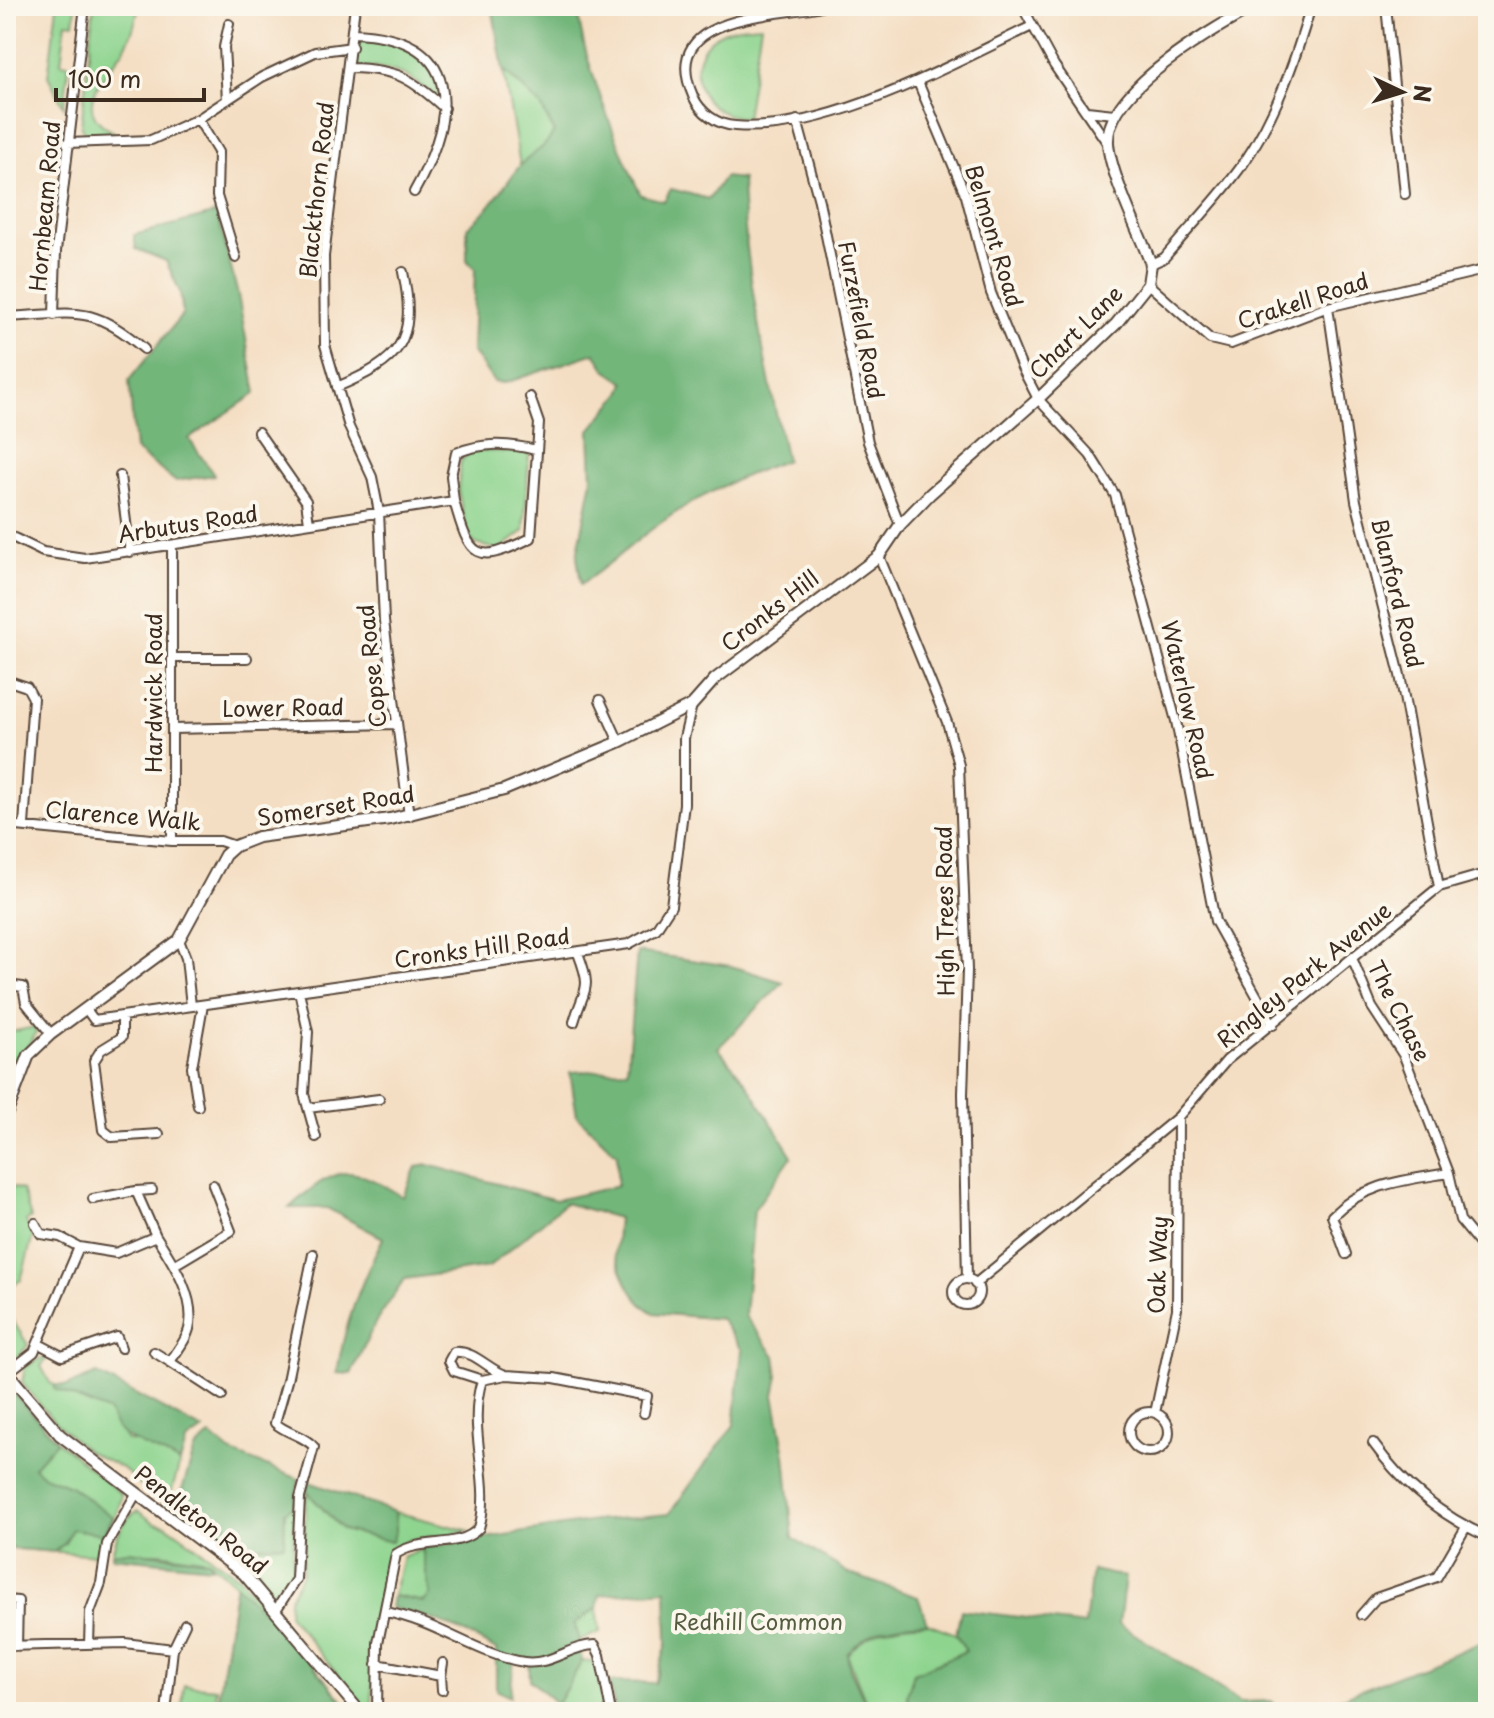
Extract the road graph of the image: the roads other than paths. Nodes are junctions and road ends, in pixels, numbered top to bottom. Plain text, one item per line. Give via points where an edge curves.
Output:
1 (85, 6) edge
2 (355, 6) edge
3 (821, 6) edge
4 (1022, 6) edge
5 (1255, 6) edge
6 (1311, 6) edge
7 (1386, 6) edge
8 (1235, 11) edge
9 (229, 24) dead end
10 (1032, 26) junction
11 (353, 33) junction
12 (352, 47) junction
13 (350, 68) junction
14 (918, 82) junction
15 (227, 100) junction
16 (445, 109) junction
17 (1087, 111) junction
18 (1114, 114) junction
19 (198, 119) junction
20 (797, 120) junction
21 (67, 143) junction
22 (1108, 144) junction
23 (414, 192) dead end
24 (1405, 194) dead end
25 (236, 258) dead end
26 (1151, 264) junction
27 (1488, 269) edge
28 (403, 272) dead end
29 (1148, 284) junction
30 (1328, 307) junction
31 (54, 315) junction
32 (6, 317) edge
33 (144, 349) dead end
34 (337, 387) junction
35 (530, 397) dead end
36 (1038, 399) junction
37 (258, 432) dead end
38 (536, 450) junction
39 (120, 476) dead end
40 (454, 501) junction
41 (379, 512) junction
42 (309, 523) junction
43 (900, 525) junction
44 (6, 534) edge
45 (172, 545) junction
46 (130, 552) junction
47 (879, 556) junction
48 (172, 658) junction
49 (247, 658) dead end
50 (6, 680) edge
51 (600, 700) dead end
52 (692, 705) junction
53 (395, 724) junction
54 (172, 729) junction
55 (619, 742) junction
56 (409, 816) junction
57 (6, 825) edge
58 (24, 825) junction
59 (172, 841) junction
60 (235, 846) junction
61 (1488, 873) edge
62 (1439, 887) junction
63 (179, 940) junction
64 (578, 953) junction
65 (1352, 958) junction
66 (6, 985) edge
67 (299, 991) junction
68 (203, 1005) junction
69 (191, 1006) junction
70 (86, 1009) junction
71 (122, 1016) junction
72 (574, 1022) dead end
73 (1273, 1025) junction
74 (51, 1034) junction
75 (379, 1099) dead end
76 (198, 1106) dead end
77 (308, 1108) junction
78 (6, 1115) edge
79 (1178, 1117) junction
80 (159, 1134) dead end
81 (316, 1137) dead end
82 (1449, 1173) junction
83 (213, 1185) dead end
84 (152, 1190) dead end
85 (136, 1191) junction
86 (93, 1199) dead end
87 (35, 1223) dead end
88 (156, 1236) junction
89 (79, 1247) junction
90 (313, 1254) dead end
91 (1346, 1254) dead end
92 (1488, 1254) edge
93 (174, 1265) junction
94 (971, 1282) joint
95 (114, 1326) dead end
96 (117, 1337) junction
97 (39, 1344) junction
98 (121, 1348) dead end
99 (154, 1352) dead end
100 (170, 1362) junction
101 (6, 1372) edge
102 (506, 1375) junction
103 (482, 1380) junction
104 (222, 1396) dead end
105 (644, 1413) dead end
106 (1155, 1413) junction
107 (1373, 1443) dead end
108 (136, 1494) junction
109 (1466, 1527) junction
110 (1488, 1537) edge
111 (6, 1600) edge
112 (276, 1610) junction
113 (385, 1612) junction
114 (1361, 1615) dead end
115 (185, 1624) dead end
116 (89, 1644) junction
117 (6, 1646) edge
118 (17, 1646) junction
119 (173, 1649) junction
120 (443, 1663) dead end
121 (377, 1664) junction
122 (441, 1676) junction
123 (442, 1690) dead end
124 (166, 1712) edge
125 (360, 1712) edge
126 (377, 1712) edge
127 (611, 1712) edge

1 - 21 street, Hornbeam Road
2 - 11 street, Blackthorn Road
3 - 20 street via 724,22 703,35 690,56 693,96 708,116 730,126
4 - 10 street
5 - 8 street
6 - 26 street via 1295,64 1265,127 1242,164 1164,258
7 - 24 street
8 - 18 street via 1161,67
9 - 15 street via 224,47
10 - 14 street
10 - 17 street
11 - 12 street, Blackthorn Road
11 - 16 street via 412,43 438,69
12 - 13 street, Blackthorn Road
12 - 15 street via 315,52
13 - 16 street via 387,69 416,82
13 - 34 street, Blackthorn Road via 324,256 325,345
14 - 20 street
14 - 36 street, Belmont Road via 966,196 991,293
15 - 19 street
16 - 23 street via 441,135
17 - 18 street
17 - 22 street
18 - 22 street
19 - 21 street via 151,140
19 - 25 street via 218,152 217,196
20 - 43 street, Furzefield Road via 819,201 868,442
21 - 31 street, Hornbeam Road
22 - 26 street, Chart Lane
26 - 29 street, Chart Lane
27 - 30 street, Crakell Road
28 - 34 street via 410,304 401,346 376,370
29 - 30 street, Crakell Road via 1220,343 1231,344
29 - 36 street, Chart Lane via 1116,324
30 - 62 street, Blanford Road via 1356,501 1400,675
31 - 32 street
31 - 33 street via 101,317
34 - 41 street, Blackthorn Road via 372,477
35 - 38 street via 539,423
36 - 43 street, Chart Lane
36 - 73 street, Waterlow Road via 1090,455 1115,495 1176,721 1215,921
37 - 42 street via 306,501
38 - 40 street via 477,444 456,453 451,476
38 - 40 street via 531,538 497,555 477,550 465,539
39 - 46 street
40 - 41 street, Arbutus Road
41 - 42 street, Arbutus Road
41 - 53 street, Copse Road
42 - 45 street, Arbutus Road
43 - 47 street, Chart Lane
44 - 46 street, Arbutus Road via 56,555 85,558
45 - 46 street, Arbutus Road
45 - 48 street, Hardwick Road
47 - 52 street, Cronks Hill via 715,679
47 - 94 street, High Trees Road via 947,722 959,765
48 - 49 street
48 - 54 street, Hardwick Road
50 - 58 street via 23,685 33,698
51 - 55 street
52 - 55 street, Somerset Road
52 - 64 street, Cronks Hill Road via 684,738 684,804 671,906 656,929 629,944
53 - 54 street, Lower Road
53 - 56 street, Copse Road
54 - 59 street, Hardwick Road
55 - 56 street, Somerset Road via 504,790
56 - 60 street, Somerset Road via 258,837
57 - 58 street, Clarence Walk
58 - 59 street, Clarence Walk
59 - 60 street, Clarence Walk
60 - 63 street, Somerset Road
61 - 62 street, Ringley Park Avenue
62 - 65 street, Ringley Park Avenue
63 - 69 street
63 - 70 street, Somerset Road
64 - 67 street, Cronks Hill Road
64 - 72 street via 588,978
65 - 73 street, Ringley Park Avenue
65 - 82 street, The Chase via 1372,1007 1404,1056
66 - 74 street via 23,987 26,1003
67 - 68 street, Cronks Hill Road
67 - 77 street via 308,1032 302,1076
68 - 69 street, Cronks Hill Road
68 - 76 street via 192,1067
69 - 71 street, Cronks Hill Road
70 - 71 street, Cronks Hill Road via 94,1020
70 - 74 street, Somerset Road
71 - 80 street via 122,1037 94,1061 103,1130 112,1137
73 - 79 street, Ringley Park Avenue via 1227,1060
74 - 78 street, Somerset Road via 29,1055
75 - 77 street
77 - 81 street
79 - 94 street, Ringley Park Avenue
79 - 106 street, Oak Way via 1177,1309
82 - 91 street via 1377,1185 1346,1202 1332,1216
82 - 92 street, The Chase via 1460,1220
83 - 93 street via 231,1231
84 - 85 street
85 - 86 street
85 - 88 street
87 - 89 street via 41,1234
88 - 89 street via 116,1253
88 - 93 street
89 - 97 street
90 - 112 street via 287,1381 275,1413 275,1423 284,1431 314,1447 301,1488 296,1579
93 - 100 street via 190,1319
95 - 96 street
96 - 97 street via 62,1356
96 - 98 street
97 - 101 street
99 - 100 street
100 - 104 street
101 - 108 street, Pendleton Road via 60,1435
102 - 103 street
102 - 103 street via 454,1352 449,1361 454,1371
102 - 105 street via 648,1392
103 - 113 street via 474,1423 479,1528 462,1540 405,1548 396,1554
106 - 106 street, Oak Way via 1137,1415 1130,1425 1133,1444 1144,1451 1157,1450 1168,1436 1165,1421
107 - 109 street via 1412,1488
108 - 112 street, Pendleton Road via 244,1574
108 - 116 street via 107,1544 90,1612
109 - 110 street
109 - 114 street via 1437,1577 1376,1598
111 - 118 street via 18,1601
112 - 125 street, Pendleton Road
113 - 121 street
113 - 127 street via 424,1621 524,1662 595,1645
115 - 119 street
116 - 118 street
116 - 119 street
117 - 118 street
119 - 124 street
120 - 122 street
121 - 122 street
121 - 126 street
122 - 123 street

